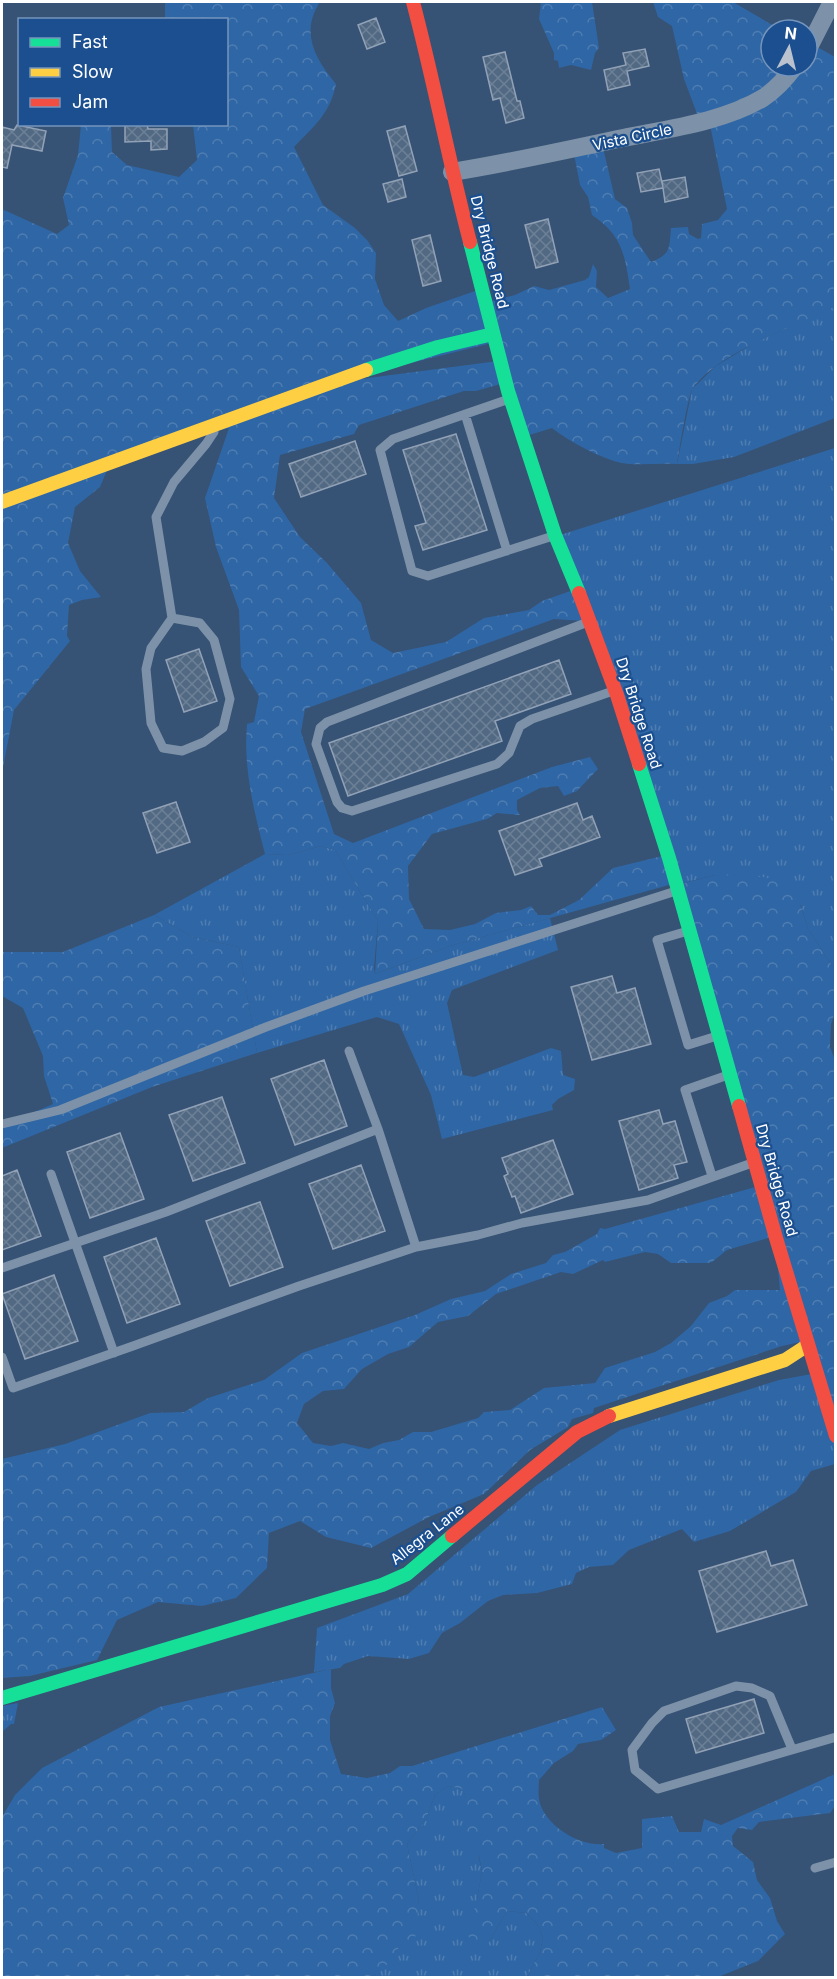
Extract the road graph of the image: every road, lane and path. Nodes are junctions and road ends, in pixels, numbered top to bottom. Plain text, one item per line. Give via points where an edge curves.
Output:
1 (413, 2) edge
2 (832, 2) edge
3 (819, 27) edge
4 (785, 78) edge
5 (452, 172) junction
6 (493, 334) junction
7 (511, 398) junction
8 (465, 414) junction
9 (220, 422) junction
10 (2, 502) edge
11 (555, 535) junction
12 (512, 549) junction
13 (172, 618) junction
14 (590, 622) junction
15 (615, 690) junction
16 (678, 890) junction
17 (689, 931) junction
18 (719, 1036) junction
19 (349, 1051) dead end
20 (730, 1074) junction
21 (2, 1124) edge
22 (378, 1129) junction
23 (754, 1162) junction
24 (51, 1174) dead end
25 (712, 1176) junction
26 (76, 1243) junction
27 (416, 1247) junction
28 (2, 1268) edge
29 (808, 1345) junction
30 (114, 1353) junction
31 (2, 1357) edge
32 (836, 1436) edge
33 (2, 1698) edge
34 (836, 1737) edge
35 (792, 1749) junction
36 (836, 1862) edge
37 (814, 1868) dead end

1 - 5 street, Dry Bridge Road
2 - 3 street
4 - 5 street, Vista Circle via 764,97 687,125
5 - 6 street, Dry Bridge Road
6 - 7 street, Dry Bridge Road
6 - 9 street via 438,347
7 - 8 lane
7 - 11 street, Dry Bridge Road
8 - 12 lane
8 - 12 lane via 393,439 380,450 412,571 428,576
9 - 10 street
9 - 13 lane via 174,482 156,517
11 - 12 lane
11 - 14 street, Dry Bridge Road
13 - 13 lane via 200,622 214,640 230,699 223,728 182,751 163,748 151,723 146,669 151,648
14 - 15 street, Dry Bridge Road
14 - 15 lane via 327,722 320,728 316,744 337,802 352,811 497,764 509,753 520,726
15 - 16 street, Dry Bridge Road
16 - 17 street, Dry Bridge Road
16 - 21 lane via 364,991 60,1110
17 - 18 street, Dry Bridge Road
17 - 18 lane via 657,940 688,1045
18 - 20 street, Dry Bridge Road
19 - 22 lane
20 - 23 street, Dry Bridge Road
20 - 25 lane via 685,1090
22 - 26 lane
22 - 27 lane
23 - 25 lane
23 - 29 street, Dry Bridge Road
24 - 26 lane
25 - 27 lane via 648,1200
26 - 28 lane
26 - 30 lane
27 - 30 lane
29 - 32 street, Dry Bridge Road
29 - 33 street, Allegra Lane via 785,1360 608,1416 577,1432 407,1574 382,1586
30 - 31 lane via 13,1388
34 - 35 lane
35 - 35 lane via 658,1789 635,1770 632,1750 664,1711 736,1686 770,1696
36 - 37 lane

